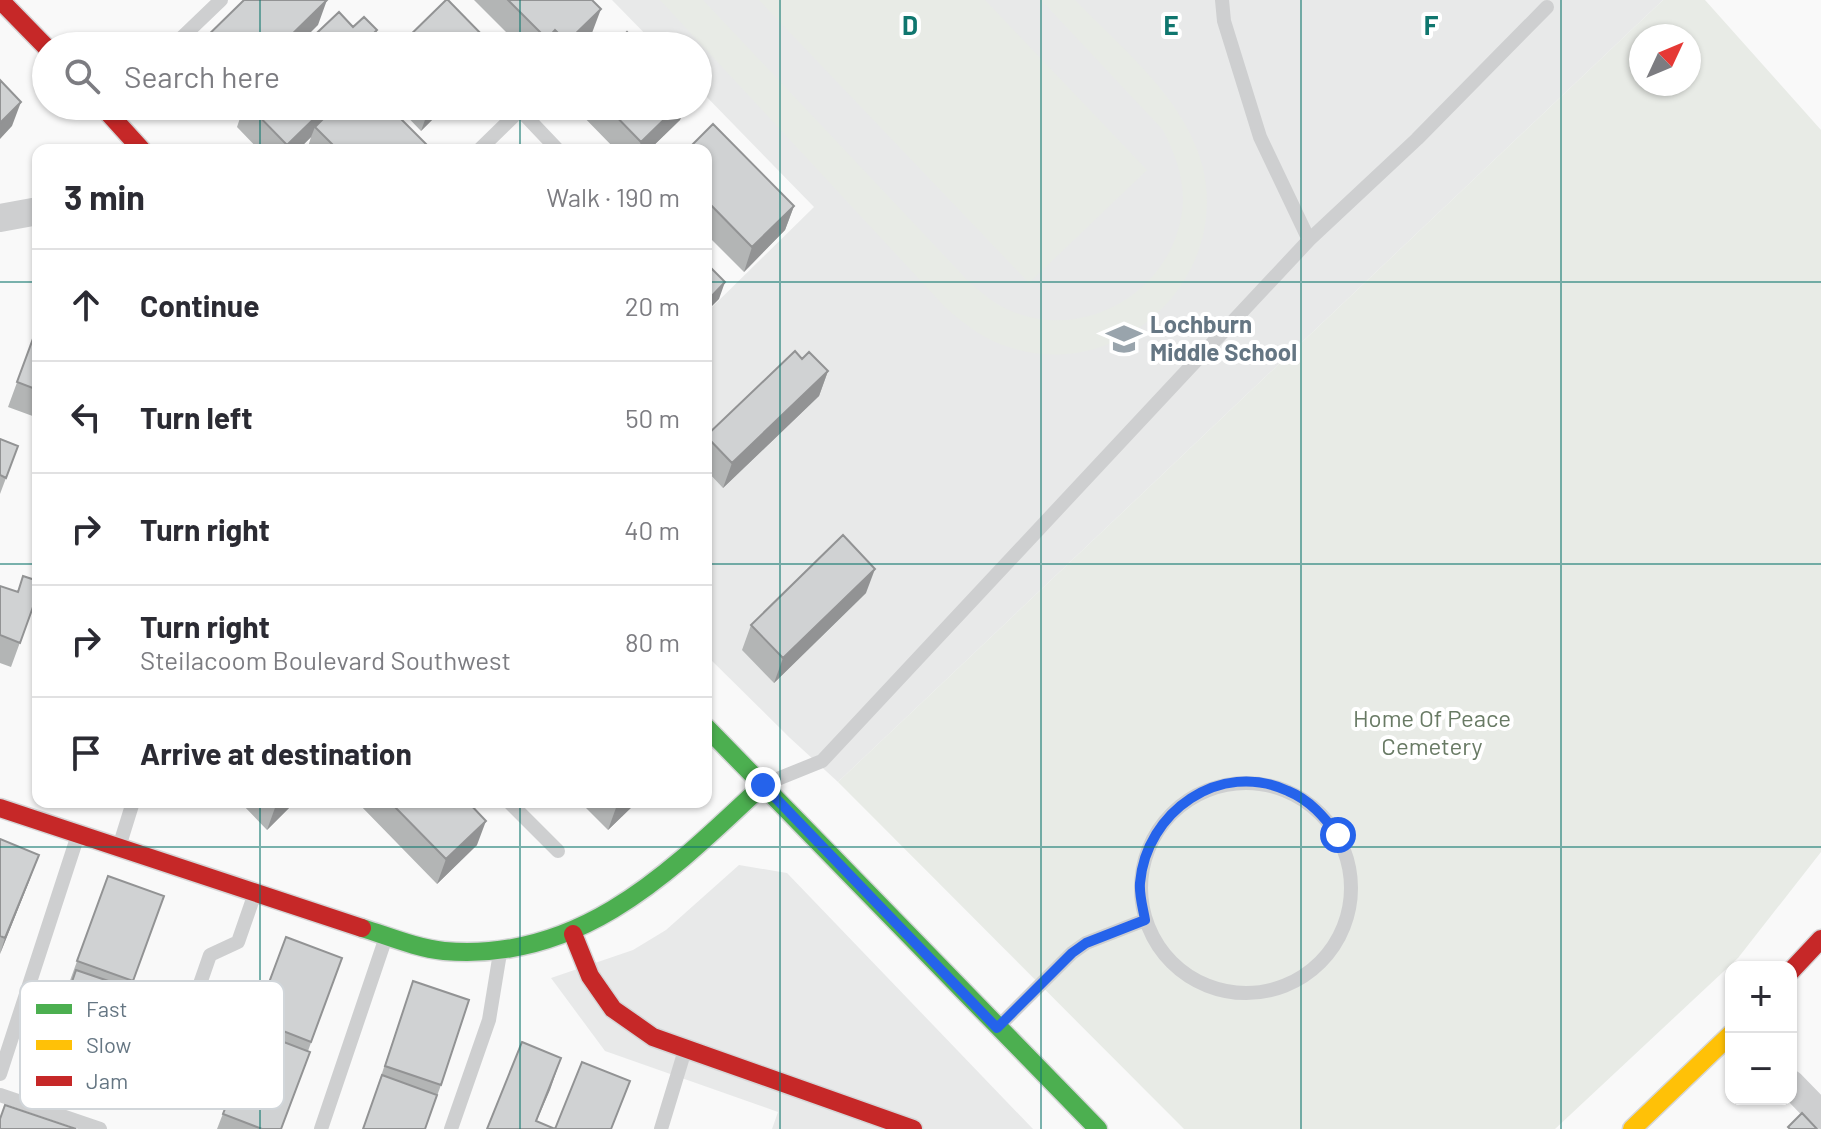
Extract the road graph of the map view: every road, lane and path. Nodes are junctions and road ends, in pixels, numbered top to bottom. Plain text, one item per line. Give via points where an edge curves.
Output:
1 (0, 0) edge
2 (221, 0) edge
3 (1222, 0) edge
4 (1547, 7) dead end
5 (188, 32) edge
6 (32, 33) edge
7 (114, 120) edge
8 (510, 120) edge
9 (530, 120) edge
10 (130, 144) edge
11 (485, 144) edge
12 (552, 144) edge
13 (32, 212) edge
14 (5, 218) edge
15 (32, 226) edge
16 (1309, 240) junction
17 (712, 733) edge
18 (763, 785) junction
19 (0, 808) edge
20 (131, 808) edge
21 (515, 808) edge
22 (78, 834) junction
23 (119, 847) junction
24 (558, 851) dead end
25 (255, 892) junction
26 (1145, 920) junction
27 (573, 934) junction
28 (386, 936) junction
29 (1821, 939) edge
30 (501, 948) junction
31 (1797, 965) edge
32 (30, 981) edge
33 (201, 981) edge
34 (20, 1012) edge
35 (997, 1028) junction
36 (1725, 1040) edge
37 (685, 1050) junction
38 (0, 1074) edge
39 (1797, 1090) edge
40 (0, 1095) edge
41 (20, 1102) edge
42 (41, 1109) edge
43 (1821, 1115) edge
44 (100, 1129) edge
45 (321, 1129) edge
46 (451, 1129) edge
47 (661, 1129) edge
48 (913, 1129) edge
49 (1098, 1129) edge
50 (1632, 1129) edge

1 - 6 street
2 - 5 lane
3 - 16 lane via 1260,137
4 - 16 lane
7 - 10 street
8 - 11 lane
9 - 12 lane
13 - 14 street
14 - 15 street
16 - 18 lane via 822,761
17 - 18 street
18 - 27 street via 656,881
18 - 35 street
19 - 22 street
20 - 23 lane
21 - 24 lane
22 - 23 street
22 - 32 lane
23 - 25 street
25 - 28 street
25 - 33 lane via 238,942 210,955
26 - 26 lane via 1161,951 1187,976 1220,990 1255,994 1289,985 1319,965 1341,937 1351,903 1350,868 1338,835 1317,808 1287,790 1254,782 1219,785 1188,799 1163,822 1146,852 1140,886
26 - 35 lane via 1072,953
27 - 30 street
27 - 37 street via 590,976 613,1009 633,1026
28 - 30 street via 446,951
28 - 45 lane
29 - 31 street
30 - 46 lane via 489,1020
34 - 38 lane
35 - 49 street
36 - 50 street
37 - 47 lane
37 - 48 street
39 - 43 street
40 - 41 lane
42 - 44 lane

